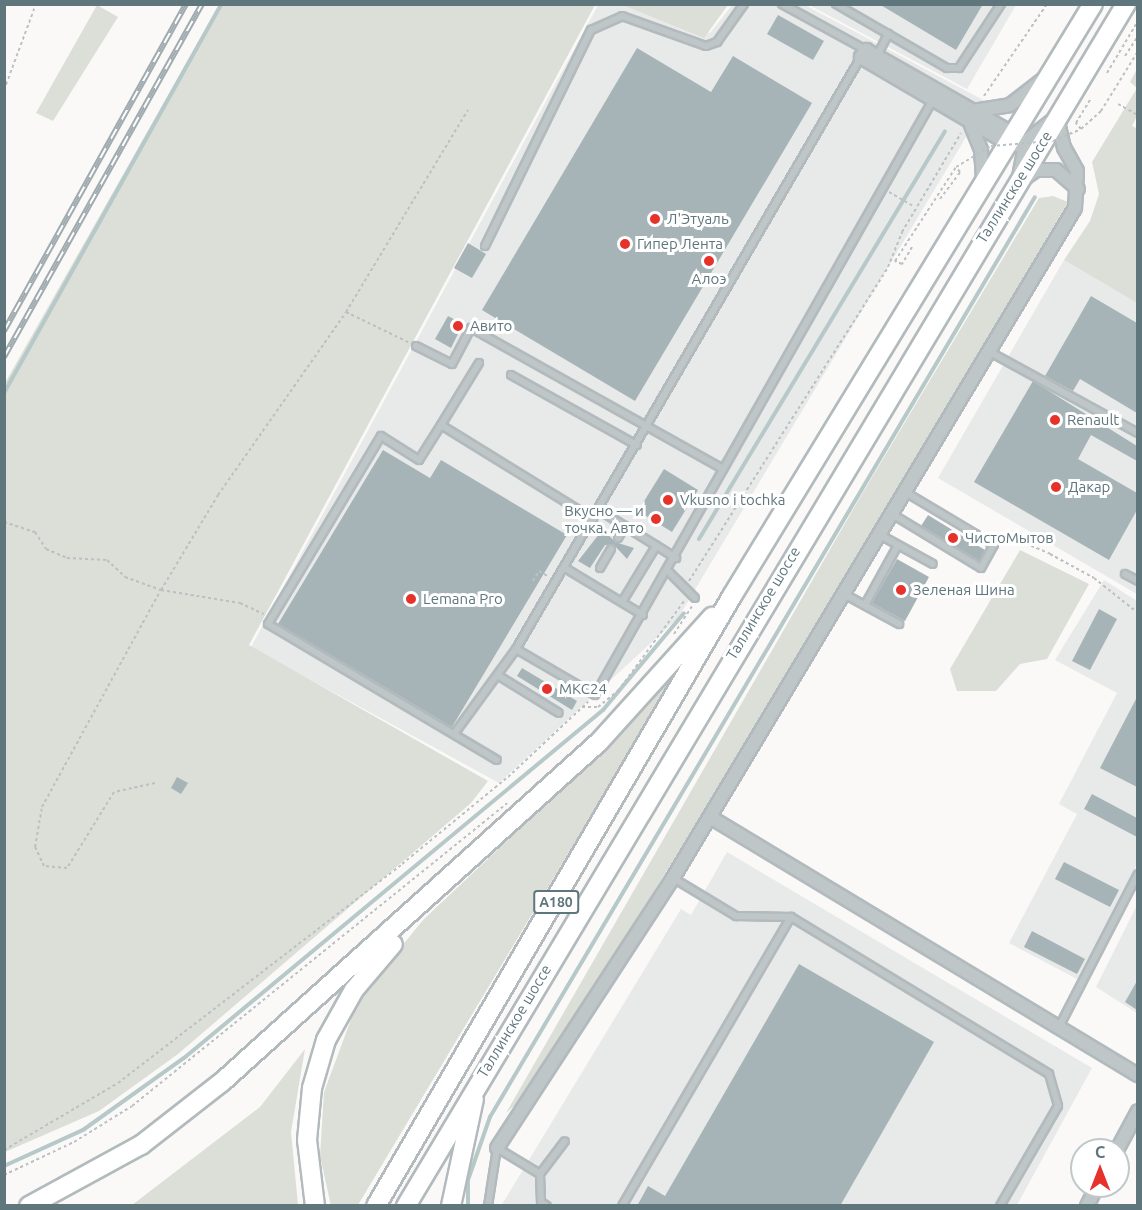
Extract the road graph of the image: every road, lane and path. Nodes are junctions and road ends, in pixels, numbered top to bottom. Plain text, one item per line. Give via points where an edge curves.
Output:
1 (36, 4) edge
2 (744, 4) edge
3 (782, 4) edge
4 (836, 4) edge
5 (1001, 4) edge
6 (1047, 4) edge
7 (1094, 4) edge
8 (1126, 4) edge
9 (1137, 21) edge
10 (888, 34) junction
11 (1137, 36) edge
12 (1137, 51) edge
13 (863, 54) junction
14 (877, 56) junction
15 (1125, 56) dead end
16 (1052, 73) junction
17 (1107, 73) dead end
18 (4, 90) edge
19 (933, 98) junction
20 (1091, 98) dead end
21 (1118, 104) dead end
22 (468, 110) dead end
23 (973, 111) junction
24 (1137, 115) edge
25 (1057, 117) junction
26 (1081, 129) junction
27 (962, 131) dead end
28 (1015, 141) junction
29 (957, 167) junction
30 (1019, 183) junction
31 (982, 188) junction
32 (1078, 190) junction
33 (894, 195) dead end
34 (940, 200) dead end
35 (916, 208) junction
36 (485, 246) dead end
37 (912, 247) dead end
38 (346, 312) junction
39 (416, 346) joint
40 (990, 352) junction
41 (479, 363) dead end
42 (511, 375) dead end
43 (649, 424) junction
44 (441, 425) junction
45 (1137, 433) edge
46 (637, 445) junction
47 (722, 468) junction
48 (905, 492) junction
49 (599, 510) junction
50 (892, 514) junction
51 (593, 519) junction
52 (4, 522) edge
53 (625, 526) junction
54 (880, 535) junction
55 (618, 538) dead end
56 (898, 545) junction
57 (994, 545) junction
58 (657, 546) junction
59 (611, 549) dead end
60 (676, 558) junction
61 (933, 564) dead end
62 (565, 568) junction
63 (600, 568) dead end
64 (668, 571) junction
65 (544, 574) dead end
66 (1125, 574) dead end
67 (596, 575) dead end
68 (533, 581) dead end
69 (1137, 581) edge
70 (591, 583) junction
71 (685, 585) junction
72 (161, 590) junction
73 (690, 592) junction
74 (844, 594) junction
75 (732, 596) junction
76 (695, 598) joint
77 (622, 602) junction
78 (865, 606) junction
79 (1137, 613) edge
80 (274, 614) junction
81 (643, 615) junction
82 (898, 624) dead end
83 (667, 643) dead end
84 (516, 650) junction
85 (499, 676) junction
86 (587, 703) dead end
87 (582, 707) junction
88 (560, 713) dead end
89 (454, 734) junction
90 (496, 760) dead end
91 (155, 783) dead end
92 (511, 800) dead end
93 (710, 817) junction
94 (469, 864) junction
95 (1137, 874) edge
96 (673, 878) junction
97 (791, 917) junction
98 (1059, 1027) junction
99 (1137, 1075) edge
100 (479, 1080) junction
101 (1137, 1111) edge
102 (1123, 1138) edge
103 (565, 1141) dead end
104 (496, 1148) junction
105 (4, 1150) edge
106 (4, 1174) edge
107 (540, 1174) junction
108 (28, 1206) edge
109 (315, 1206) edge
110 (376, 1206) edge
111 (406, 1206) edge
112 (451, 1206) edge
113 (488, 1206) edge
114 (547, 1206) edge
115 (622, 1206) edge
116 (1000, 1206) edge

1 - 18 path
2 - 36 lane via 717,42 706,46 622,16 591,30
3 - 13 lane
4 - 10 lane
5 - 10 lane via 959,68 947,68
6 - 23 path via 1007,71
7 - 16 main road, Таллинское шоссе
8 - 25 main road, Таллинское шоссе
9 - 17 path
10 - 14 lane
11 - 15 path
12 - 26 path, bridge via 1101,111
13 - 14 street
13 - 19 street
13 - 43 lane
14 - 23 street
16 - 23 street via 1028,86 1010,105
16 - 28 main road, Таллинское шоссе
19 - 23 street
19 - 47 lane
20 - 26 path, bridge via 1076,123
21 - 24 path
22 - 38 path
23 - 28 street
23 - 31 street via 981,150
25 - 28 street
25 - 30 main road, Таллинское шоссе
25 - 32 street
26 - 29 path, bridge via 1053,141 991,146
27 - 35 path
28 - 30 street
28 - 31 main road, Таллинское шоссе
29 - 34 path, bridge via 960,172
29 - 37 path, bridge via 896,261 902,264
30 - 32 street via 1036,170 1056,170
30 - 100 main road, Таллинское шоссе
31 - 75 main road, Таллинское шоссе
32 - 40 street via 1075,208
33 - 35 path
35 - 71 path via 882,277
38 - 39 path
38 - 72 path via 218,495
39 - 43 lane via 452,363 471,328 630,419
40 - 45 lane
40 - 48 street
41 - 44 lane
42 - 46 lane
43 - 46 lane
43 - 47 lane
44 - 51 lane
44 - 80 lane via 419,460 381,436
46 - 49 lane
47 - 60 lane
48 - 50 street
48 - 57 lane
49 - 51 lane
49 - 53 lane
50 - 54 street
50 - 57 lane via 981,568
51 - 62 lane
52 - 72 path via 35,532 51,552 107,560 125,577
53 - 55 lane
53 - 58 lane
54 - 56 lane
54 - 74 street
56 - 61 lane
56 - 78 lane
57 - 79 path via 1020,541 1050,554 1095,578
58 - 60 lane
58 - 77 lane
59 - 63 lane
60 - 64 lane
62 - 70 lane
62 - 84 lane
64 - 71 lane
64 - 81 lane
65 - 68 path via 539,571
66 - 69 lane
67 - 70 lane
70 - 77 lane
71 - 73 lane
72 - 80 path via 234,601
72 - 91 path via 42,807 35,847 44,866 67,868 114,792
73 - 76 lane
73 - 87 path via 618,691 598,707
74 - 78 lane
74 - 93 street
75 - 94 main road via 599,742
75 - 110 main road, Таллинское шоссе / A180
76 - 83 path
77 - 81 lane
78 - 82 lane
80 - 89 lane via 268,624
81 - 84 lane via 595,695
84 - 85 lane
85 - 88 lane
85 - 89 lane
86 - 87 path
87 - 105 path via 508,777 402,864 118,1083
89 - 90 lane
92 - 106 path via 132,1106 74,1142
93 - 96 street
93 - 98 street
94 - 108 main road via 175,1120 99,1170
94 - 109 main road via 380,958 326,1040 312,1088 309,1182
95 - 98 lane
96 - 97 lane via 736,916
96 - 104 street
97 - 115 lane
97 - 116 lane via 1049,1074 1058,1090 1058,1106
98 - 99 street
100 - 111 main road, Таллинское шоссе
100 - 112 main road
101 - 102 street
103 - 107 lane
104 - 107 lane
104 - 113 lane
107 - 114 lane via 541,1202

